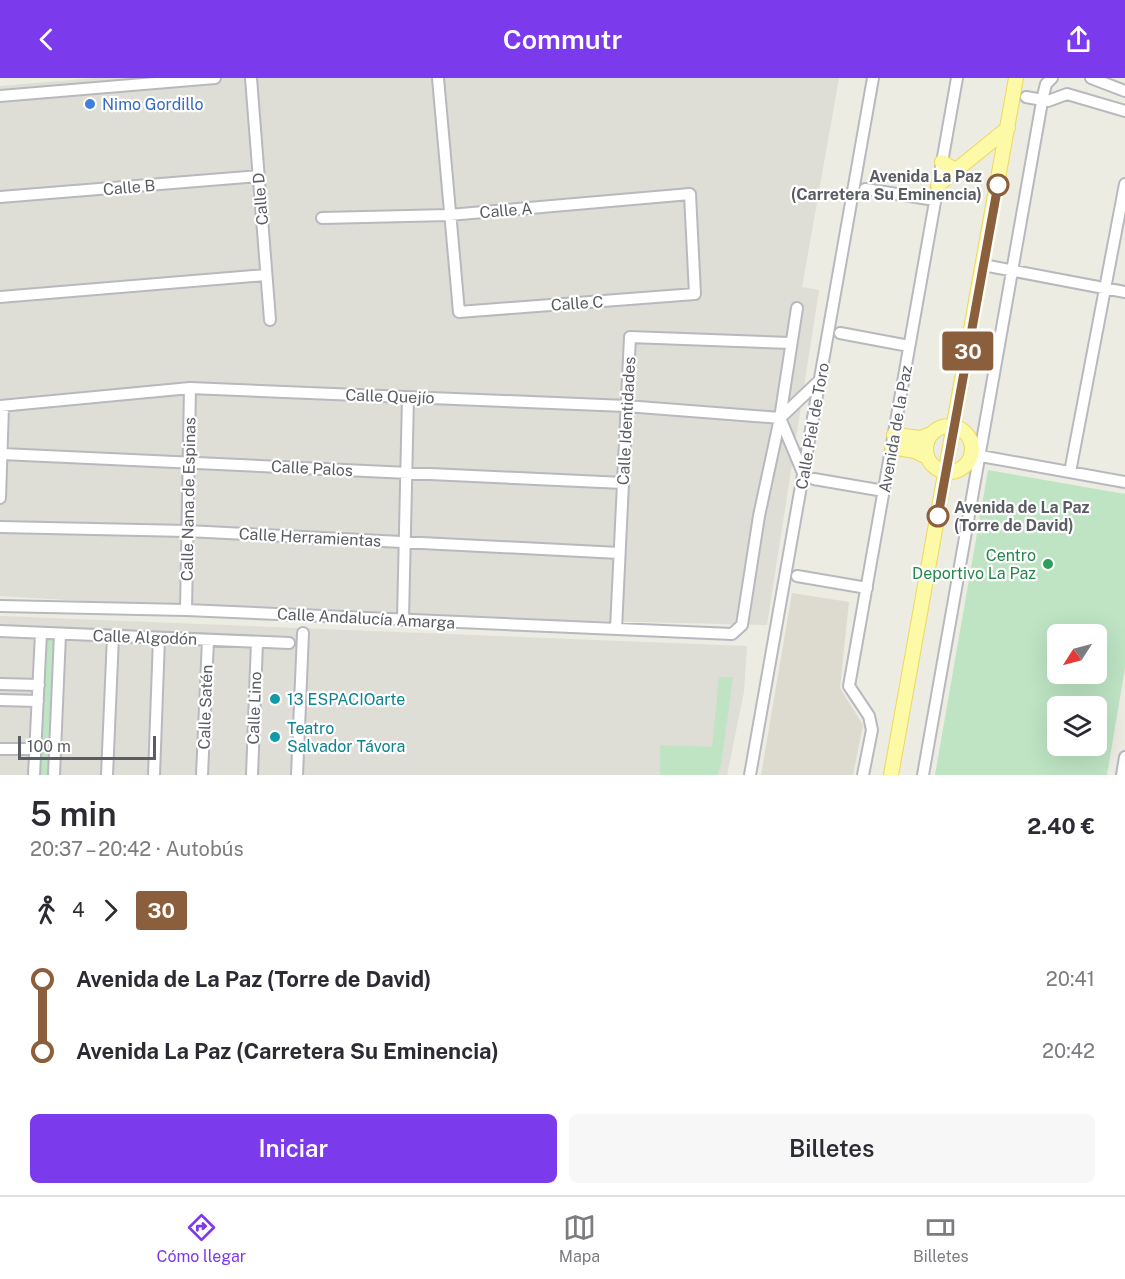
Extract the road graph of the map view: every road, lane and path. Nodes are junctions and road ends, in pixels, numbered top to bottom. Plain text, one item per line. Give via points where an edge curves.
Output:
1 (215, 78) edge
2 (251, 78) edge
3 (438, 78) edge
4 (873, 78) edge
5 (957, 78) edge
6 (1016, 78) edge
7 (1052, 78) edge
8 (1091, 78) edge
9 (1125, 91) edge
10 (0, 96) edge
11 (1037, 99) dead end
12 (1125, 111) edge
13 (1008, 128) junction
14 (942, 162) junction
15 (956, 171) junction
16 (258, 176) junction
17 (1125, 184) edge
18 (938, 185) junction
19 (865, 189) dead end
20 (0, 197) edge
21 (935, 200) junction
22 (449, 214) junction
23 (322, 218) dead end
24 (983, 265) junction
25 (1012, 271) junction
26 (266, 275) junction
27 (1105, 288) junction
28 (1125, 292) edge
29 (695, 294) joint
30 (0, 297) edge
31 (797, 308) dead end
32 (270, 320) dead end
33 (840, 333) dead end
34 (790, 343) junction
35 (909, 346) junction
36 (820, 381) junction
37 (190, 388) junction
38 (408, 397) junction
39 (2, 406) edge
40 (626, 406) junction
41 (780, 418) junction
42 (954, 426) junction
43 (931, 434) junction
44 (893, 441) junction
45 (2, 454) junction
46 (976, 455) junction
47 (927, 458) junction
48 (188, 462) junction
49 (1070, 472) junction
50 (406, 473) junction
51 (803, 473) junction
52 (946, 473) junction
53 (814, 479) dead end
54 (1125, 482) edge
55 (622, 483) junction
56 (884, 491) junction
57 (0, 498) edge
58 (0, 528) edge
59 (187, 531) junction
60 (405, 542) junction
61 (620, 553) junction
62 (797, 576) dead end
63 (867, 588) junction
64 (0, 606) edge
65 (186, 610) junction
66 (403, 619) junction
67 (616, 629) junction
68 (0, 632) edge
69 (41, 633) junction
70 (303, 633) dead end
71 (60, 634) junction
72 (732, 634) joint
73 (113, 636) junction
74 (159, 638) junction
75 (208, 640) junction
76 (257, 642) junction
77 (289, 643) dead end
78 (0, 684) edge
79 (39, 685) junction
80 (0, 700) edge
81 (38, 701) junction
82 (0, 748) edge
83 (35, 750) junction
84 (1125, 757) edge
85 (34, 775) edge
86 (54, 775) edge
87 (106, 775) edge
88 (154, 775) edge
89 (202, 775) edge
90 (252, 775) edge
91 (297, 775) edge
92 (750, 775) edge
93 (863, 775) edge
94 (891, 775) edge
95 (923, 775) edge
96 (1122, 775) edge

1 - 10 street
2 - 16 street, Calle D
3 - 22 street
4 - 36 street, Calle Piel de Toro
5 - 14 street, Avenida de la Paz
6 - 13 main road
7 - 25 street via 1043,96
8 - 9 street
11 - 12 street via 1067,94
13 - 15 main road
13 - 24 main road
14 - 15 main road
14 - 18 street, Avenida de la Paz
15 - 18 main road
16 - 20 street, Calle B
16 - 26 street, Calle D
17 - 27 street
18 - 21 street, Avenida de la Paz
19 - 21 street
21 - 35 street, Avenida de la Paz
22 - 23 street, Calle A
22 - 29 street, Calle C via 459,312
22 - 29 street, Calle A via 690,194
24 - 25 street
24 - 42 main road
25 - 27 street
25 - 46 street
26 - 30 street
26 - 32 street, Calle D
27 - 28 street
27 - 49 street
31 - 34 street, Calle Piel de Toro
33 - 35 street
34 - 40 street, Calle Identidades via 630,337
34 - 41 street, Calle Piel de Toro
35 - 44 street, Avenida de la Paz
36 - 41 street
36 - 51 street, Calle Piel de Toro
37 - 38 street, Calle Quejío
37 - 39 street, Calle Quejío
37 - 48 street, Calle Nana de Espinas
38 - 40 street, Calle Quejío
38 - 50 street
39 - 45 street
40 - 41 street, Calle Quejío
40 - 55 street, Calle Identidades
41 - 51 street
41 - 72 street, Calle Piel de Toro via 742,625
42 - 43 main road
42 - 46 main road via 966,433
42 - 52 main road
43 - 44 main road
43 - 47 main road
44 - 47 main road
44 - 56 street, Avenida de la Paz
45 - 48 street, Calle Palos
45 - 57 street
46 - 49 street
46 - 52 main road via 959,471
46 - 95 street
47 - 52 main road via 937,470
48 - 50 street, Calle Palos
48 - 59 street, Calle Nana de Espinas
49 - 54 street
50 - 55 street, Calle Palos
50 - 60 street
51 - 92 street, Calle Piel de Toro
52 - 94 main road
53 - 56 street
55 - 61 street, Calle Identidades
56 - 63 street, Avenida de la Paz
58 - 59 street, Calle Herramientas
59 - 60 street, Calle Herramientas
59 - 65 street, Calle Nana de Espinas
60 - 61 street, Calle Herramientas
60 - 66 street
61 - 67 street, Calle Identidades
62 - 63 street
63 - 93 street, Avenida de la Paz via 849,686 869,716 872,730
64 - 65 street, Calle Andalucía Amarga
65 - 66 street, Calle Andalucía Amarga
66 - 67 street, Calle Andalucía Amarga
67 - 72 street, Calle Andalucía Amarga
68 - 69 street, Calle Algodón
69 - 71 street, Calle Algodón
69 - 79 street
70 - 91 street
71 - 73 street, Calle Algodón
71 - 86 street
73 - 74 street, Calle Algodón
73 - 87 street
74 - 75 street, Calle Algodón
74 - 88 street
75 - 76 street, Calle Algodón
75 - 89 street, Calle Satén
76 - 77 street, Calle Algodón
76 - 90 street, Calle Lino
78 - 79 street
79 - 81 street
80 - 81 street
81 - 83 street
82 - 83 street
83 - 85 street
84 - 96 street

